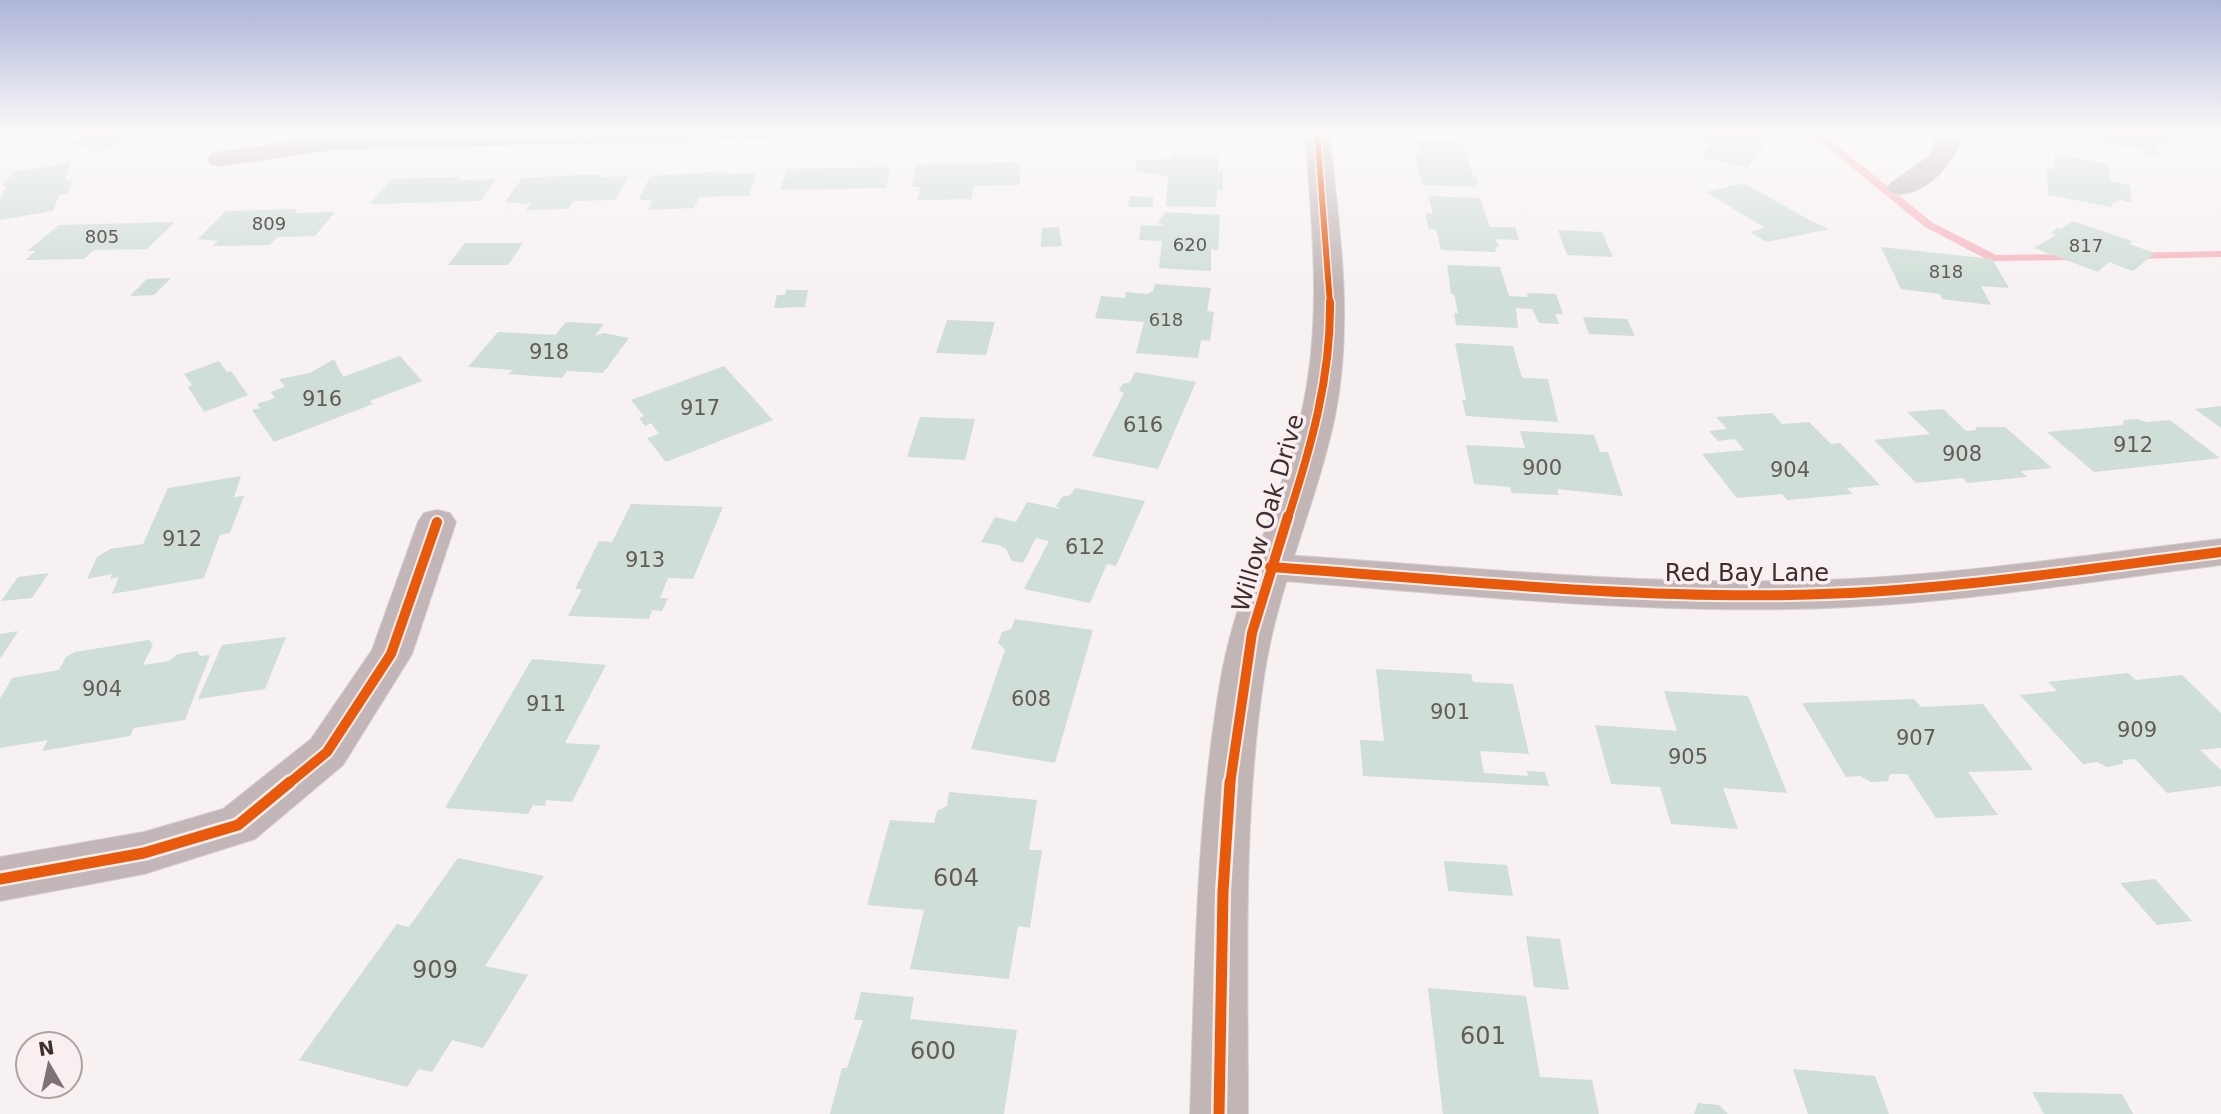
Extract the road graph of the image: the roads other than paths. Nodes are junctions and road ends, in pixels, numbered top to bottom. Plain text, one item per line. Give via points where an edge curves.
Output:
1 (1322, 183) edge
2 (1908, 183) edge
3 (1900, 188) dead end
4 (437, 522) dead end
5 (2221, 552) edge
6 (1270, 567) junction
7 (0, 879) edge
8 (1219, 1114) edge

1 - 6 street, Willow Oak Drive via 1333,314 1322,394
2 - 3 street
4 - 7 street via 391,654 327,752 268,801 238,825 144,853
5 - 6 street, Red Bay Lane via 1878,591 1788,595 1645,591
6 - 8 street, Willow Oak Drive via 1244,669 1224,836

